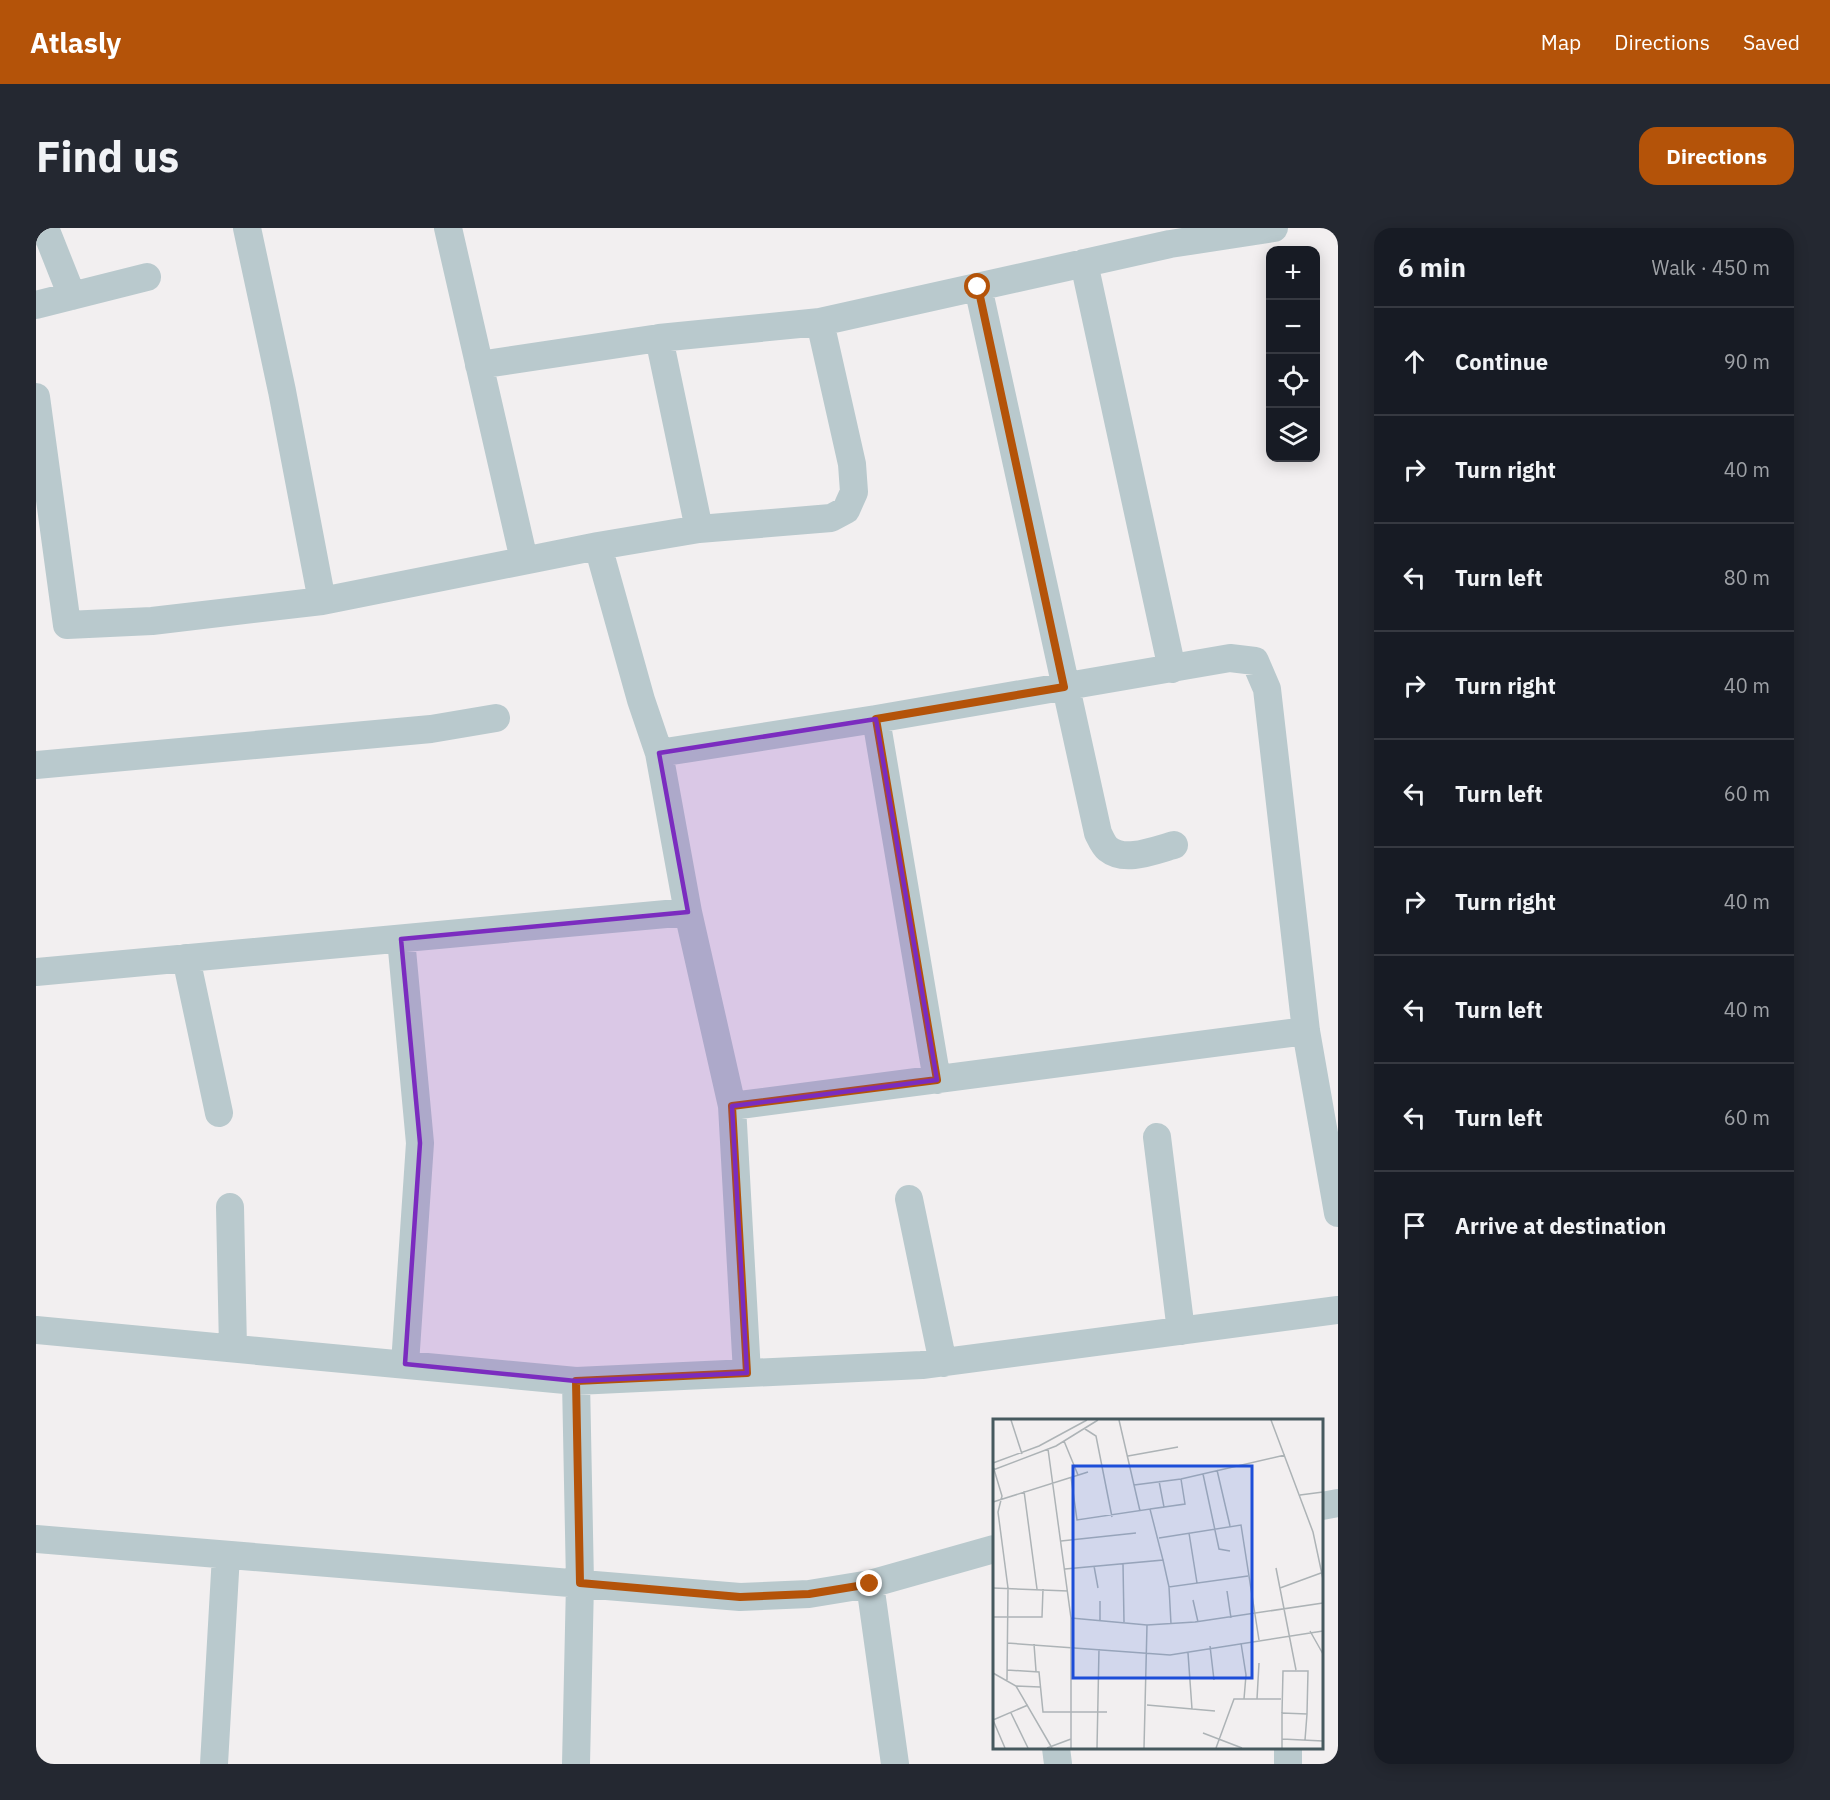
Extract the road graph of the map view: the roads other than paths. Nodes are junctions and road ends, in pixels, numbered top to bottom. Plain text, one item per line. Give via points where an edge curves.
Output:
1 (45, 228) edge
2 (247, 228) edge
3 (448, 228) edge
4 (1274, 228) edge
5 (1084, 263) junction
6 (147, 277) dead end
7 (978, 287) junction
8 (72, 296) junction
9 (36, 305) edge
10 (820, 322) junction
11 (659, 338) junction
12 (479, 365) junction
13 (36, 397) edge
14 (699, 529) junction
15 (598, 546) junction
16 (524, 561) junction
17 (322, 601) junction
18 (1172, 669) junction
19 (1064, 687) junction
20 (496, 718) dead end
21 (876, 719) junction
22 (659, 753) junction
23 (36, 765) edge
24 (1174, 845) dead end
25 (688, 912) junction
26 (401, 939) junction
27 (186, 958) junction
28 (36, 972) edge
29 (1306, 1031) junction
30 (937, 1080) junction
31 (732, 1106) junction
32 (219, 1113) dead end
33 (1157, 1137) dead end
34 (909, 1199) dead end
35 (230, 1207) dead end
36 (1338, 1213) edge
37 (1338, 1310) edge
38 (36, 1330) edge
39 (1181, 1331) junction
40 (233, 1348) junction
41 (943, 1363) junction
42 (405, 1364) junction
43 (747, 1373) junction
44 (576, 1381) junction
45 (1338, 1503) edge
46 (1323, 1506) edge
47 (36, 1539) edge
48 (993, 1549) edge
49 (226, 1555) junction
50 (580, 1583) junction
51 (870, 1584) junction
52 (1056, 1749) edge
53 (214, 1764) edge
54 (576, 1764) edge
55 (895, 1764) edge
56 (1058, 1764) edge

1 - 8 street
2 - 17 street
3 - 12 street
4 - 5 street via 1170,244
5 - 7 street
5 - 18 street
6 - 8 street
7 - 10 street
7 - 19 street
8 - 9 street
10 - 11 street
10 - 14 street via 852,464 854,492 846,510 831,518
11 - 12 street
11 - 14 street
12 - 16 street
13 - 17 street via 67,625 152,621
14 - 15 street
15 - 16 street
15 - 22 street via 640,700
16 - 17 street
18 - 19 street
18 - 29 street via 1230,658 1255,661 1267,689
19 - 21 street
19 - 24 street via 1098,833 1107,849 1124,856
20 - 23 street via 431,729
21 - 22 street
21 - 30 street
22 - 25 street
25 - 26 street
25 - 31 street
26 - 27 street
26 - 42 street via 420,1143
27 - 28 street
27 - 32 street
29 - 30 street
29 - 36 street
30 - 31 street
31 - 43 street
33 - 39 street
34 - 41 street
35 - 40 street
37 - 39 street
38 - 40 street
39 - 41 street
40 - 42 street
41 - 43 street
42 - 44 street
43 - 44 street
44 - 50 street
45 - 46 street
47 - 49 street
48 - 51 street
49 - 50 street
49 - 53 street
50 - 51 street via 740,1597 809,1594
50 - 54 street
51 - 55 street
52 - 56 street

